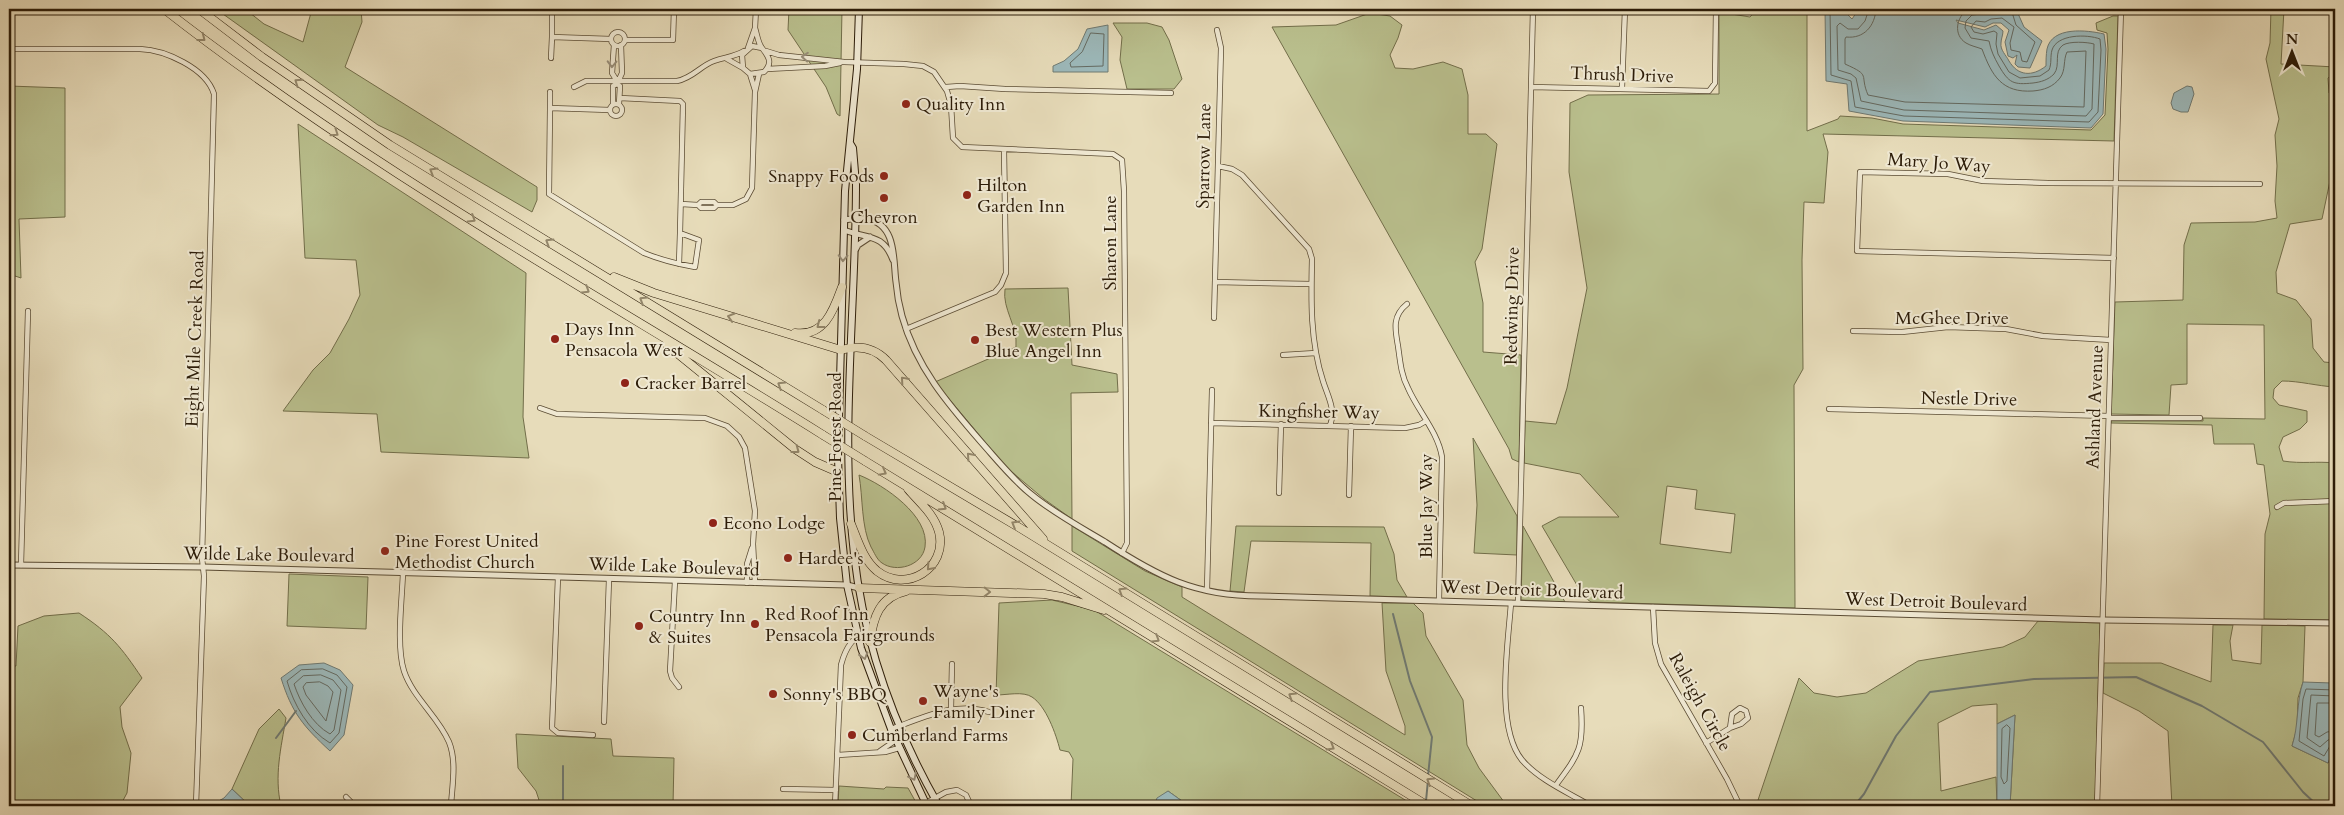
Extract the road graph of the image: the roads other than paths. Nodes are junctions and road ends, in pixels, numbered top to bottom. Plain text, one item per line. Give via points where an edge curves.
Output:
1 (164, 9) edge
2 (198, 9) edge
3 (552, 9) edge
4 (674, 9) edge
5 (756, 9) edge
6 (859, 9) edge
7 (1533, 9) edge
8 (1626, 9) edge
9 (1716, 9) edge
10 (2121, 9) edge
11 (755, 28) junction
12 (1217, 30) dead end
13 (552, 37) junction
14 (611, 39) junction
15 (625, 40) junction
16 (614, 45) junction
17 (621, 45) junction
18 (9, 49) edge
19 (764, 49) junction
20 (746, 50) junction
21 (551, 58) dead end
22 (727, 59) junction
23 (844, 62) junction
24 (857, 62) junction
25 (743, 68) junction
26 (767, 69) junction
27 (750, 74) junction
28 (759, 74) junction
29 (617, 83) junction
30 (574, 87) dead end
31 (946, 87) junction
32 (1531, 87) junction
33 (1622, 88) junction
34 (550, 92) dead end
35 (755, 92) junction
36 (1171, 93) dead end
37 (620, 98) junction
38 (613, 104) junction
39 (619, 104) junction
40 (550, 108) junction
41 (610, 110) junction
42 (850, 143) junction
43 (1004, 150) junction
44 (1218, 166) junction
45 (2116, 183) junction
46 (2260, 184) dead end
47 (681, 204) junction
48 (855, 219) junction
49 (844, 220) junction
50 (844, 230) junction
51 (680, 233) junction
52 (854, 234) junction
53 (870, 237) junction
54 (854, 254) junction
55 (2114, 258) junction
56 (894, 262) junction
57 (679, 264) junction
58 (590, 267) junction
59 (1215, 282) junction
60 (1311, 284) junction
61 (842, 287) junction
62 (1407, 304) dead end
63 (28, 311) dead end
64 (1214, 318) dead end
65 (906, 329) junction
66 (651, 330) junction
67 (777, 331) junction
68 (1853, 331) dead end
69 (2111, 340) junction
70 (851, 347) junction
71 (841, 350) junction
72 (1316, 353) junction
73 (1283, 355) dead end
74 (1212, 390) dead end
75 (540, 408) dead end
76 (1829, 410) dead end
77 (2109, 417) junction
78 (2200, 418) dead end
79 (1426, 421) junction
80 (1211, 423) junction
81 (1281, 424) junction
82 (1330, 426) junction
83 (1351, 426) junction
84 (838, 472) junction
85 (901, 482) junction
86 (1279, 493) dead end
87 (1349, 494) dead end
88 (2335, 501) edge
89 (2277, 507) dead end
90 (851, 524) junction
91 (753, 544) junction
92 (1056, 550) junction
93 (1122, 553) junction
94 (9, 565) edge
95 (21, 565) junction
96 (203, 567) junction
97 (403, 573) junction
98 (558, 577) junction
99 (609, 579) junction
100 (675, 581) junction
101 (747, 583) junction
102 (755, 584) junction
103 (847, 586) junction
104 (858, 588) junction
105 (920, 590) junction
106 (1207, 590) junction
107 (1439, 601) junction
108 (1511, 603) junction
109 (1518, 603) junction
110 (1653, 607) junction
111 (1114, 613) junction
112 (2103, 620) junction
113 (2335, 623) edge
114 (868, 631) junction
115 (858, 634) junction
116 (870, 642) junction
117 (952, 664) dead end
118 (679, 687) dead end
119 (1581, 708) dead end
120 (951, 709) junction
121 (989, 712) dead end
122 (604, 722) dead end
123 (900, 726) junction
124 (1730, 728) junction
125 (891, 729) junction
126 (593, 734) dead end
127 (896, 740) junction
128 (1706, 743) junction
129 (899, 748) junction
130 (876, 752) junction
131 (838, 755) junction
132 (1556, 785) junction
133 (783, 789) dead end
134 (836, 790) junction
135 (346, 797) dead end
136 (935, 798) junction
137 (926, 805) edge
138 (196, 806) edge
139 (354, 806) edge
140 (451, 806) edge
141 (836, 806) edge
142 (939, 806) edge
143 (971, 806) edge
144 (1428, 806) edge
145 (1472, 806) edge
146 (1591, 806) edge
147 (1740, 806) edge
148 (2098, 806) edge

1 -> 66 highway via 259,80 376,160
58 -> 2 highway via 390,145
3 - 13 street
4 - 15 street via 673,40
5 - 11 street
6 - 24 main road, Pine Forest Road
7 - 32 street, Redwing Drive
8 - 33 street
9 - 33 street, Thrush Drive via 1715,83 1712,89
10 - 45 street, Ashland Avenue
11 - 19 street
11 - 20 street
12 - 44 street, Sparrow Lane via 1220,39
13 - 14 street
13 - 21 street
14 - 15 street via 618,32
14 - 16 street
15 - 17 street
16 - 17 street
16 -> 29 street via 612,73
17 - 29 street via 622,73
18 - 96 street, Eight Mile Creek Road via 160,52 180,60 206,80 213,90
19 - 20 street
23 -> 19 street via 774,54
19 - 26 street via 770,60
20 - 22 street
20 - 25 street via 741,60
22 - 25 street
22 - 29 street via 715,60 687,79 676,82
23 - 24 street
23 - 26 street
24 - 31 street via 923,66 934,72
24 - 42 main road, Pine Forest Road
25 - 27 street
26 - 28 street
27 - 28 street
27 - 35 street
28 - 35 street
29 - 30 street via 586,81
29 - 37 street
29 - 38 street via 613,86
31 - 36 street
31 - 43 street, Sharon Lane via 955,142 966,148
32 - 33 street, Thrush Drive
32 - 109 street, Redwing Drive
34 - 40 street
35 - 47 street via 752,188 746,200 714,208
37 - 39 street
37 - 47 street via 680,101 683,104
38 - 39 street
38 - 41 street
39 - 41 street via 620,115 613,116
40 - 41 street
40 - 57 street via 549,194 644,253
42 - 48 main road, Pine Forest Road via 854,148
42 - 49 main road, Pine Forest Road via 847,148
43 - 65 street via 1006,273 1001,285 985,297
43 - 93 street, Sharon Lane via 1114,154 1123,163 1127,531
44 - 59 street, Sparrow Lane
44 - 60 street via 1242,175 1307,245 1312,259
45 - 46 street, Mary Jo Way
45 - 55 street, Ashland Avenue
45 - 55 street, Mary Jo Way via 1983,180 1948,174 1860,172 1857,251
47 - 51 street
48 - 49 street, West Detroit Boulevard
48 - 52 main road, Pine Forest Road
48 - 56 street, West Detroit Boulevard via 867,219 883,229 892,244
49 - 50 main road, Pine Forest Road
50 - 52 street, West Detroit Boulevard
50 -> 61 main road, Pine Forest Road
51 - 57 street
51 - 57 street via 699,240 695,267
52 - 53 street, West Detroit Boulevard
52 - 54 main road, Pine Forest Road
53 - 54 street via 858,244
53 - 56 street, West Detroit Boulevard via 883,242
54 - 70 main road, Pine Forest Road
55 - 69 street, Ashland Avenue
56 - 65 street, West Detroit Boulevard
67 -> 58 highway via 654,294
92 -> 58 highway, bridge
59 - 60 street
59 - 64 street, Sparrow Lane
60 - 72 street
61 -> 67 highway via 824,325 801,334
61 - 71 main road, Pine Forest Road
62 - 79 street, Blue Jay Way via 1397,314 1394,328 1404,379
63 - 95 street
65 - 93 street, West Detroit Boulevard via 922,367 936,388 1010,475 1050,509
66 -> 84 highway via 795,450
66 -> 85 highway, bridge
67 - 71 highway
68 - 69 street, McGhee Drive via 1902,332 1948,327 2006,329 2043,336
69 - 77 street, Ashland Avenue
70 - 71 highway
70 - 90 main road, Pine Forest Road
92 -> 70 highway via 882,356 870,349
71 - 84 main road, Pine Forest Road
72 - 73 street
72 - 82 street via 1321,378 1332,405
74 - 80 street
75 - 91 street via 557,414 705,418 727,426 739,437 746,451 755,511
76 - 77 street, Nestle Drive
77 - 78 street, Nestle Drive
77 - 112 street, Ashland Avenue
79 - 83 street, Kingfisher Way via 1405,428
79 - 107 street, Blue Jay Way via 1439,443 1442,457
80 - 81 street, Kingfisher Way
80 - 106 street
81 - 82 street, Kingfisher Way
81 - 86 street
82 - 83 street, Kingfisher Way
83 - 87 street
84 - 103 main road, Pine Forest Road
85 -> 90 highway via 927,508 939,532 938,554 927,571 904,580 883,575 863,554
85 -> 111 highway
88 - 89 street via 2284,503
90 - 104 main road, Pine Forest Road
91 - 101 street via 747,564
91 - 102 street
145 -> 92 highway
93 - 106 street, West Detroit Boulevard via 1166,577
94 - 95 street, Wilde Lake Boulevard
95 - 96 street, Wilde Lake Boulevard
96 - 97 street, Wilde Lake Boulevard
96 - 138 street, Eight Mile Creek Road
97 - 98 street, Wilde Lake Boulevard
97 - 140 street via 402,662 410,684 450,744 453,760
98 - 99 street, Wilde Lake Boulevard
98 - 126 street via 552,728 558,734
99 - 100 street, Wilde Lake Boulevard
99 - 122 street
100 - 101 street, Wilde Lake Boulevard
100 - 118 street via 670,671
101 - 102 street, Wilde Lake Boulevard
102 - 103 street, Wilde Lake Boulevard
103 - 104 street, Wilde Lake Boulevard
103 - 115 main road, Pine Forest Road
104 - 105 highway
104 - 114 main road, Pine Forest Road
105 -> 111 highway via 1044,594
105 - 116 highway via 897,593 885,601 875,616
106 - 107 street, West Detroit Boulevard via 1252,596
107 - 108 street, West Detroit Boulevard
108 - 109 street, West Detroit Boulevard
108 - 132 street via 1508,727 1523,761
109 - 110 street, West Detroit Boulevard
110 - 112 street, West Detroit Boulevard
110 - 128 street, Raleigh Circle via 1653,633 1660,660
111 -> 144 highway
112 - 113 street, West Detroit Boulevard
112 - 148 street, Ashland Avenue
114 - 115 street
114 - 116 main road, Pine Forest Road
115 -> 125 main road, Pine Forest Road via 870,677
115 - 131 street via 845,651 841,665
116 - 123 main road, Pine Forest Road
117 - 120 street
119 - 132 street via 1580,751
120 - 121 street
120 - 123 street
123 - 125 street
123 - 136 main road, Pine Forest Road
124 - 124 street via 1746,721 1746,711 1740,708 1735,711 1730,719
124 - 128 street
125 - 127 main road, Pine Forest Road
127 - 129 main road, Pine Forest Road
127 - 130 street
128 - 147 street, Raleigh Circle
129 - 130 street
129 -> 137 main road, Pine Forest Road
130 - 131 street
131 - 134 street
132 - 146 street
133 - 134 street
134 - 141 street
135 - 139 street
136 - 137 street
136 - 142 main road, Pine Forest Road
136 - 143 street via 957,790 966,795

